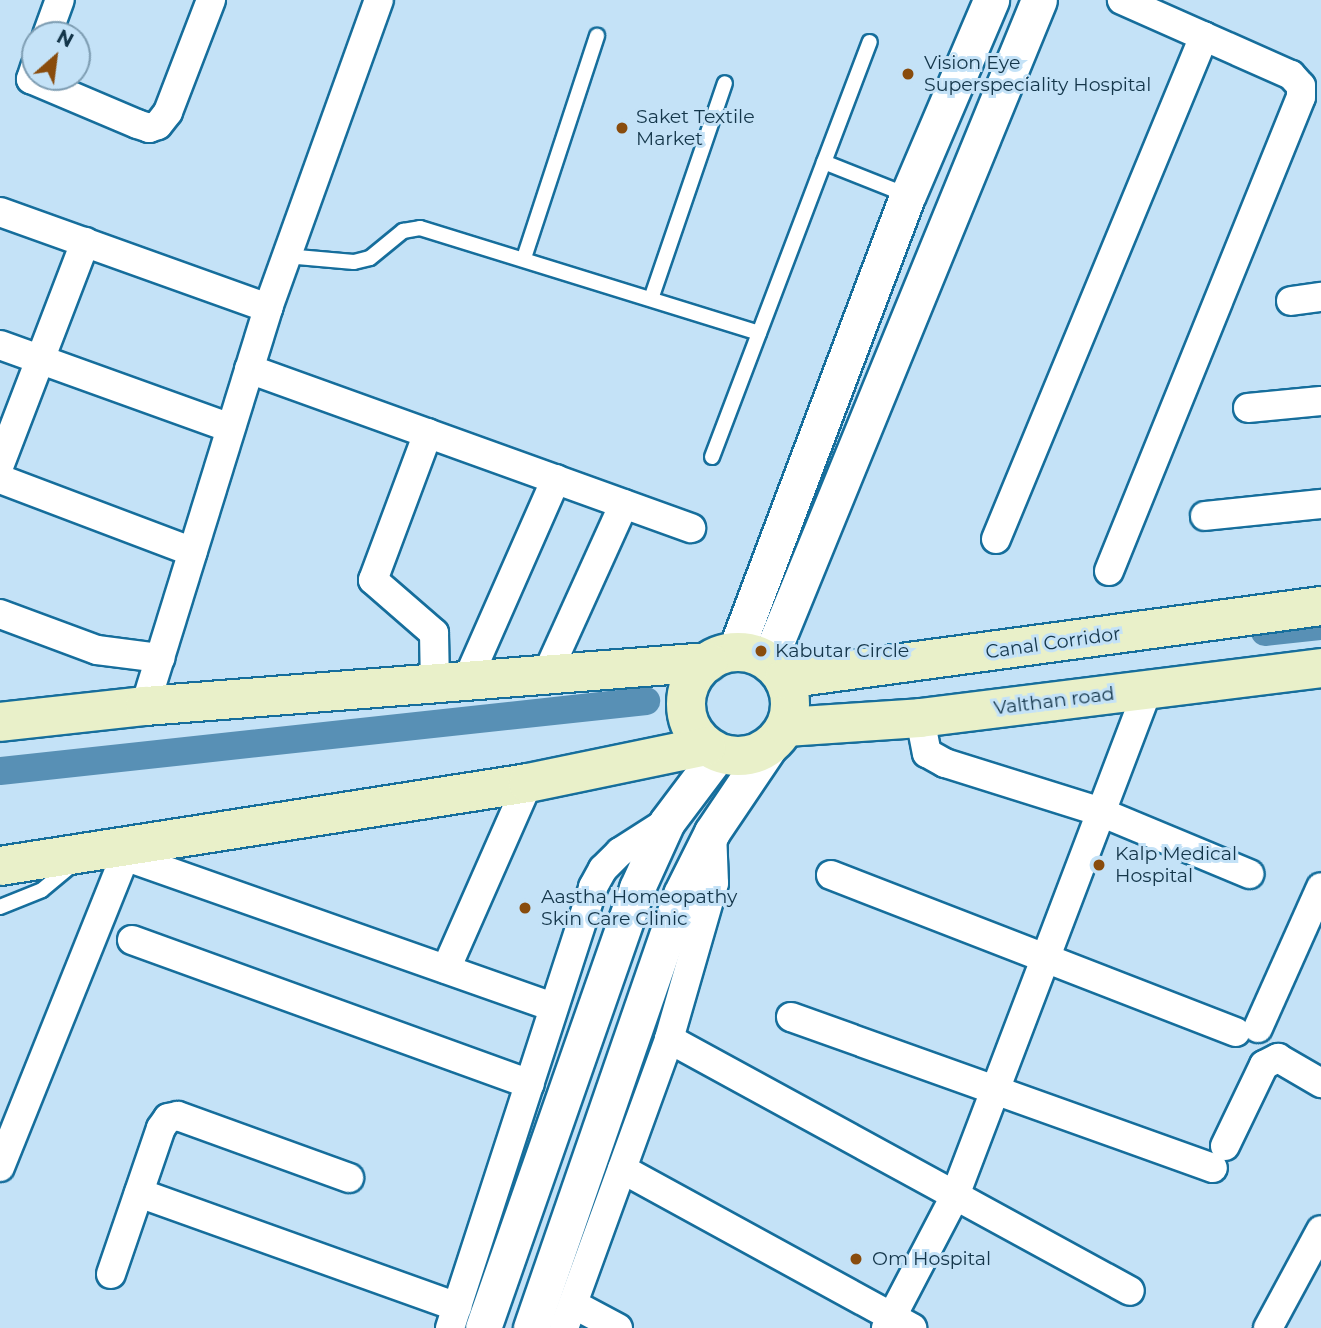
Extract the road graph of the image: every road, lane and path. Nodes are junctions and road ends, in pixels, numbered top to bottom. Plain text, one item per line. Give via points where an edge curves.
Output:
1 (60, 0) edge
2 (379, 0) edge
3 (991, 0) edge
4 (1039, 0) edge
5 (1122, 0) edge
6 (206, 1) edge
7 (52, 21) edge
8 (597, 36) dead end
9 (1204, 36) junction
10 (870, 42) dead end
11 (725, 83) dead end
12 (60, 91) edge
13 (824, 162) junction
14 (908, 195) junction
15 (0, 212) edge
16 (85, 243) junction
17 (286, 256) junction
18 (524, 258) junction
19 (1321, 297) edge
20 (651, 299) junction
21 (1291, 301) dead end
22 (268, 308) junction
23 (759, 333) junction
24 (0, 345) edge
25 (40, 359) junction
26 (249, 369) junction
27 (1321, 401) edge
28 (1248, 408) dead end
29 (231, 428) junction
30 (428, 433) junction
31 (712, 457) dead end
32 (0, 464) edge
33 (0, 479) edge
34 (556, 479) junction
35 (624, 503) junction
36 (1321, 504) edge
37 (1205, 516) dead end
38 (691, 528) dead end
39 (996, 539) dead end
40 (192, 552) junction
41 (1109, 571) dead end
42 (1321, 606) edge
43 (0, 614) edge
44 (160, 658) junction
45 (749, 664) junction
46 (1321, 668) edge
47 (545, 678) junction
48 (451, 684) junction
49 (1148, 689) junction
50 (145, 706) junction
51 (920, 718) junction
52 (0, 722) edge
53 (778, 736) junction
54 (713, 749) junction
55 (528, 783) junction
56 (1098, 811) junction
57 (667, 822) junction
58 (712, 832) junction
59 (129, 850) junction
60 (82, 856) junction
61 (0, 866) edge
62 (1249, 874) dead end
63 (831, 875) dead end
64 (1321, 887) edge
65 (0, 907) edge
66 (132, 940) dead end
67 (1045, 958) junction
68 (446, 969) junction
69 (553, 1007) junction
70 (791, 1017) dead end
71 (669, 1039) junction
72 (1321, 1083) edge
73 (530, 1084) junction
74 (995, 1090) junction
75 (0, 1167) edge
76 (622, 1169) junction
77 (349, 1178) dead end
78 (139, 1193) junction
79 (954, 1198) junction
80 (1321, 1230) edge
81 (111, 1274) dead end
82 (1130, 1291) dead end
83 (569, 1316) edge
84 (463, 1321) edge
85 (897, 1324) edge
86 (531, 1328) edge
87 (618, 1328) edge
88 (1268, 1328) edge

1 - 7 street
2 - 17 street
3 - 14 street
4 - 45 street
5 - 9 street
6 - 12 street via 168,112 149,128
8 - 18 lane
9 - 39 street
9 - 41 street via 1291,75 1301,86 1301,97
10 - 13 lane
11 - 20 lane
13 - 14 lane
13 - 23 lane
14 - 45 street
15 - 16 street
16 - 22 street
16 - 25 street
17 - 18 lane via 354,262 370,258 402,231 420,228
17 - 22 street
18 - 20 lane
19 - 21 street
20 - 23 lane
22 - 26 street
23 - 31 lane
24 - 25 street
25 - 29 street
25 - 32 street
26 - 29 street
26 - 30 street
27 - 28 street
29 - 40 street
30 - 34 street
30 - 48 street via 373,580 434,633
33 - 40 street
34 - 35 street
34 - 48 street
35 - 38 street
35 - 47 street
36 - 37 street
40 - 44 street
42 - 45 main road, Canal Corridor
43 - 44 street via 97,650
44 - 50 street
45 - 47 main road, Canal Corridor
45 - 53 main road via 790,703
45 - 54 main road via 688,688 686,711 694,733
46 - 49 main road, Valthan road
47 - 48 main road, Canal Corridor
48 - 50 main road, Canal Corridor
49 - 51 main road, Valthan road
49 - 56 street
50 - 52 main road, Canal Corridor
51 - 53 main road, Valthan road
51 - 56 street via 927,753 945,763
53 - 54 main road via 745,756
53 - 58 street
54 - 55 main road
54 - 57 street
55 - 59 main road
55 - 68 street
56 - 62 street
56 - 67 street
57 - 69 street via 603,869
57 - 84 street
58 - 71 street via 713,883
58 - 86 street via 681,894
59 - 60 main road
59 - 68 street
59 - 75 street
60 - 61 main road
60 - 65 lane via 42,890
63 - 67 street
64 - 67 street via 1247,1030
66 - 73 street
67 - 74 street
68 - 69 street
69 - 73 street
70 - 74 street
71 - 76 street
71 - 79 street
72 - 74 street via 1278,1058 1264,1065 1219,1157
73 - 84 street
74 - 79 street
76 - 83 street
76 - 85 street
77 - 78 street via 178,1116 168,1118 161,1128
78 - 81 street
78 - 84 street
79 - 82 street
79 - 85 street
80 - 88 street
83 - 87 street

